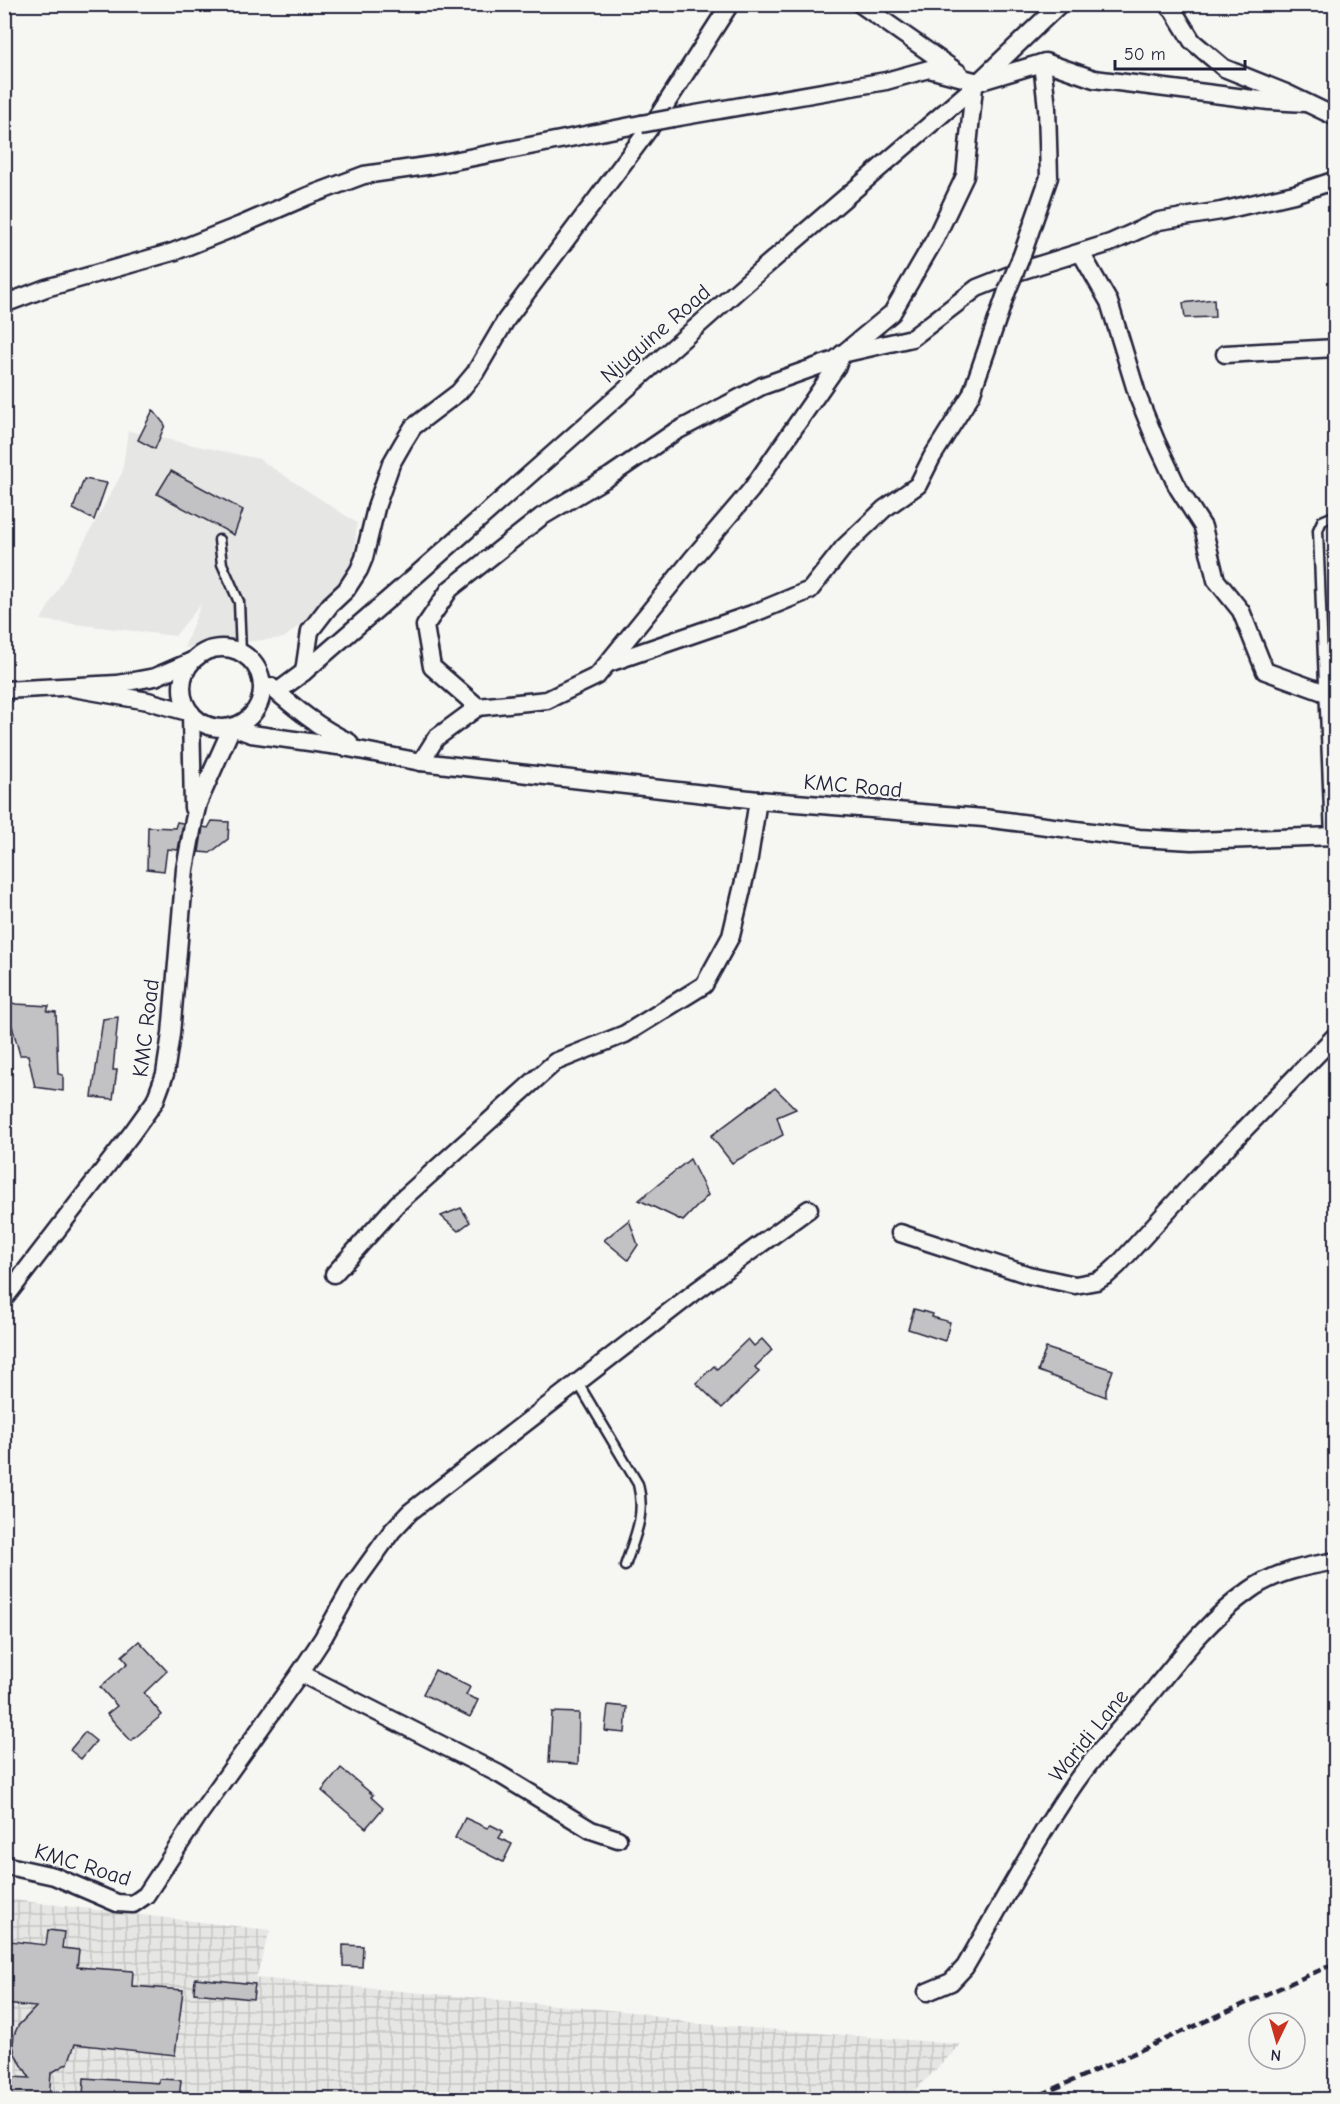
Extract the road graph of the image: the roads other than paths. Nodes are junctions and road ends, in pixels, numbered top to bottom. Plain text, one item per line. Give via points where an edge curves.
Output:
1 (730, 4) edge
2 (860, 4) edge
3 (1060, 4) edge
4 (1167, 4) edge
5 (1042, 63) junction
6 (974, 83) junction
7 (1306, 103) junction
8 (1335, 117) edge
9 (1335, 180) edge
10 (1081, 253) junction
11 (4, 304) edge
12 (1335, 348) edge
13 (842, 354) junction
14 (1225, 354) dead end
15 (1335, 515) edge
16 (219, 540) dead end
17 (241, 653) junction
18 (192, 661) junction
19 (608, 663) junction
20 (258, 670) junction
21 (304, 672) junction
22 (73, 687) junction
23 (4, 690) edge
24 (277, 692) junction
25 (1323, 692) junction
26 (478, 707) junction
27 (191, 713) junction
28 (232, 727) junction
29 (369, 751) junction
30 (421, 762) junction
31 (758, 800) junction
32 (194, 820) junction
33 (1333, 837) edge
34 (1335, 1035) edge
35 (809, 1209) dead end
36 (900, 1233) dead end
37 (334, 1274) dead end
38 (4, 1299) edge
39 (578, 1383) junction
40 (1335, 1561) edge
41 (625, 1566) dead end
42 (300, 1673) junction
43 (618, 1839) dead end
44 (4, 1865) edge
45 (927, 1992) dead end

1 - 21 street via 655,121 506,320 476,373 459,392 413,427 391,464 359,570 310,631
2 - 6 street
3 - 6 street, Njuguine Road
4 - 7 street via 1192,41 1224,68
5 - 6 street
5 - 7 street via 1094,79
5 - 19 street, bridge via 1049,177 971,395 918,485 884,509 844,547 810,590
6 - 11 street, bridge via 929,69 886,81 364,175 173,252
6 - 13 street via 965,177 935,239 892,312
6 - 21 street, Njuguine Road
7 - 8 street
9 - 10 street via 1221,211 1159,221
10 - 13 street via 977,288 912,338
10 - 25 street via 1109,302 1138,398 1156,441 1178,488 1203,527 1216,580 1241,611 1265,671
12 - 14 street
13 - 19 street via 751,490
13 - 26 street via 762,386 673,433 541,517 450,589 425,626 432,667
15 - 25 lane via 1322,520 1318,530
16 - 17 lane via 222,564 239,602
17 - 18 street via 228,648 214,649
17 - 20 street
18 - 22 street via 155,677
18 - 27 street via 182,684
19 - 26 street via 597,676 547,700
20 - 24 street, KMC Road
20 - 28 street via 263,686 261,700 255,712
21 - 24 street, Njuguine Road
22 - 23 street
22 - 27 street
24 - 29 street, KMC Road via 330,734
25 - 33 lane
26 - 30 street via 436,738
27 - 28 street via 206,725
27 - 32 street, KMC Road
28 - 29 street, KMC Road via 251,735
28 - 32 street, KMC Road via 198,802
29 - 30 street, KMC Road
30 - 31 street, KMC Road
31 - 33 street, KMC Road via 984,818 1138,838 1191,841
31 - 37 street via 731,936 704,985 626,1034 555,1062 397,1204
32 - 38 street, KMC Road via 185,869 171,1034 160,1091
34 - 36 street via 1124,1258 1096,1281 1075,1285 1029,1275
35 - 39 street
39 - 41 lane via 638,1484 641,1519
39 - 42 street via 410,1512 351,1588
40 - 45 street, Waridi Lane via 1278,1575 1250,1590 1191,1645 1076,1782 965,1967 951,1982
42 - 43 street via 499,1774 591,1830
42 - 44 street, KMC Road via 146,1895 133,1904 117,1903 54,1876

